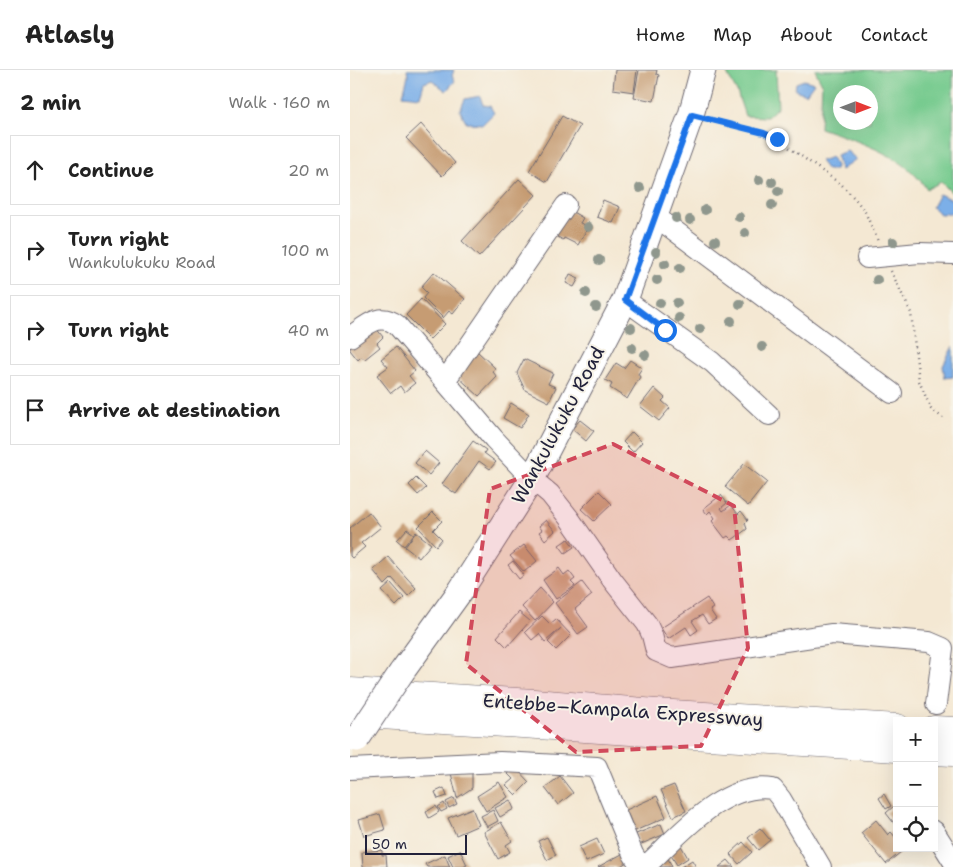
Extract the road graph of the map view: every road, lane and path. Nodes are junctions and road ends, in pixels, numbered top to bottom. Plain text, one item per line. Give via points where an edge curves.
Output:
1 (701, 70) edge
2 (692, 115) junction
3 (566, 205) dead end
4 (655, 216) junction
5 (953, 254) edge
6 (876, 257) junction
7 (625, 300) junction
8 (350, 337) edge
9 (445, 381) junction
10 (892, 393) dead end
11 (769, 414) dead end
12 (943, 418) dead end
13 (532, 479) junction
14 (948, 649) edge
15 (350, 692) edge
16 (350, 712) edge
17 (935, 717) edge
18 (938, 719) edge
19 (893, 728) edge
20 (953, 731) edge
21 (353, 743) edge
22 (893, 748) edge
23 (938, 751) edge
24 (953, 752) edge
25 (350, 768) edge
26 (938, 837) edge
27 (953, 861) edge
28 (821, 867) edge

1 - 2 main road, Wankulukuku Road
2 - 4 main road, Wankulukuku Road
2 - 6 path via 777,139 842,185 865,212
3 - 9 street
4 - 7 main road, Wankulukuku Road
4 - 10 street
5 - 6 street
6 - 12 path via 911,313 918,381 931,409
7 - 11 street via 712,362
7 - 13 main road, Wankulukuku Road
8 - 9 street via 379,318 388,318
9 - 13 street
13 - 14 street via 550,494 647,624 656,651 672,658 832,634 929,642
13 - 21 main road, Wankulukuku Road, bridge via 461,590
14 - 17 street
15 - 19 highway, Entebbe–Kampala Expressway
16 - 22 highway, Entebbe–Kampala Expressway
18 - 20 highway
23 - 24 highway
25 - 28 street via 500,762 597,767 633,854 638,862 644,864 715,803 745,790 773,789
26 - 27 street

